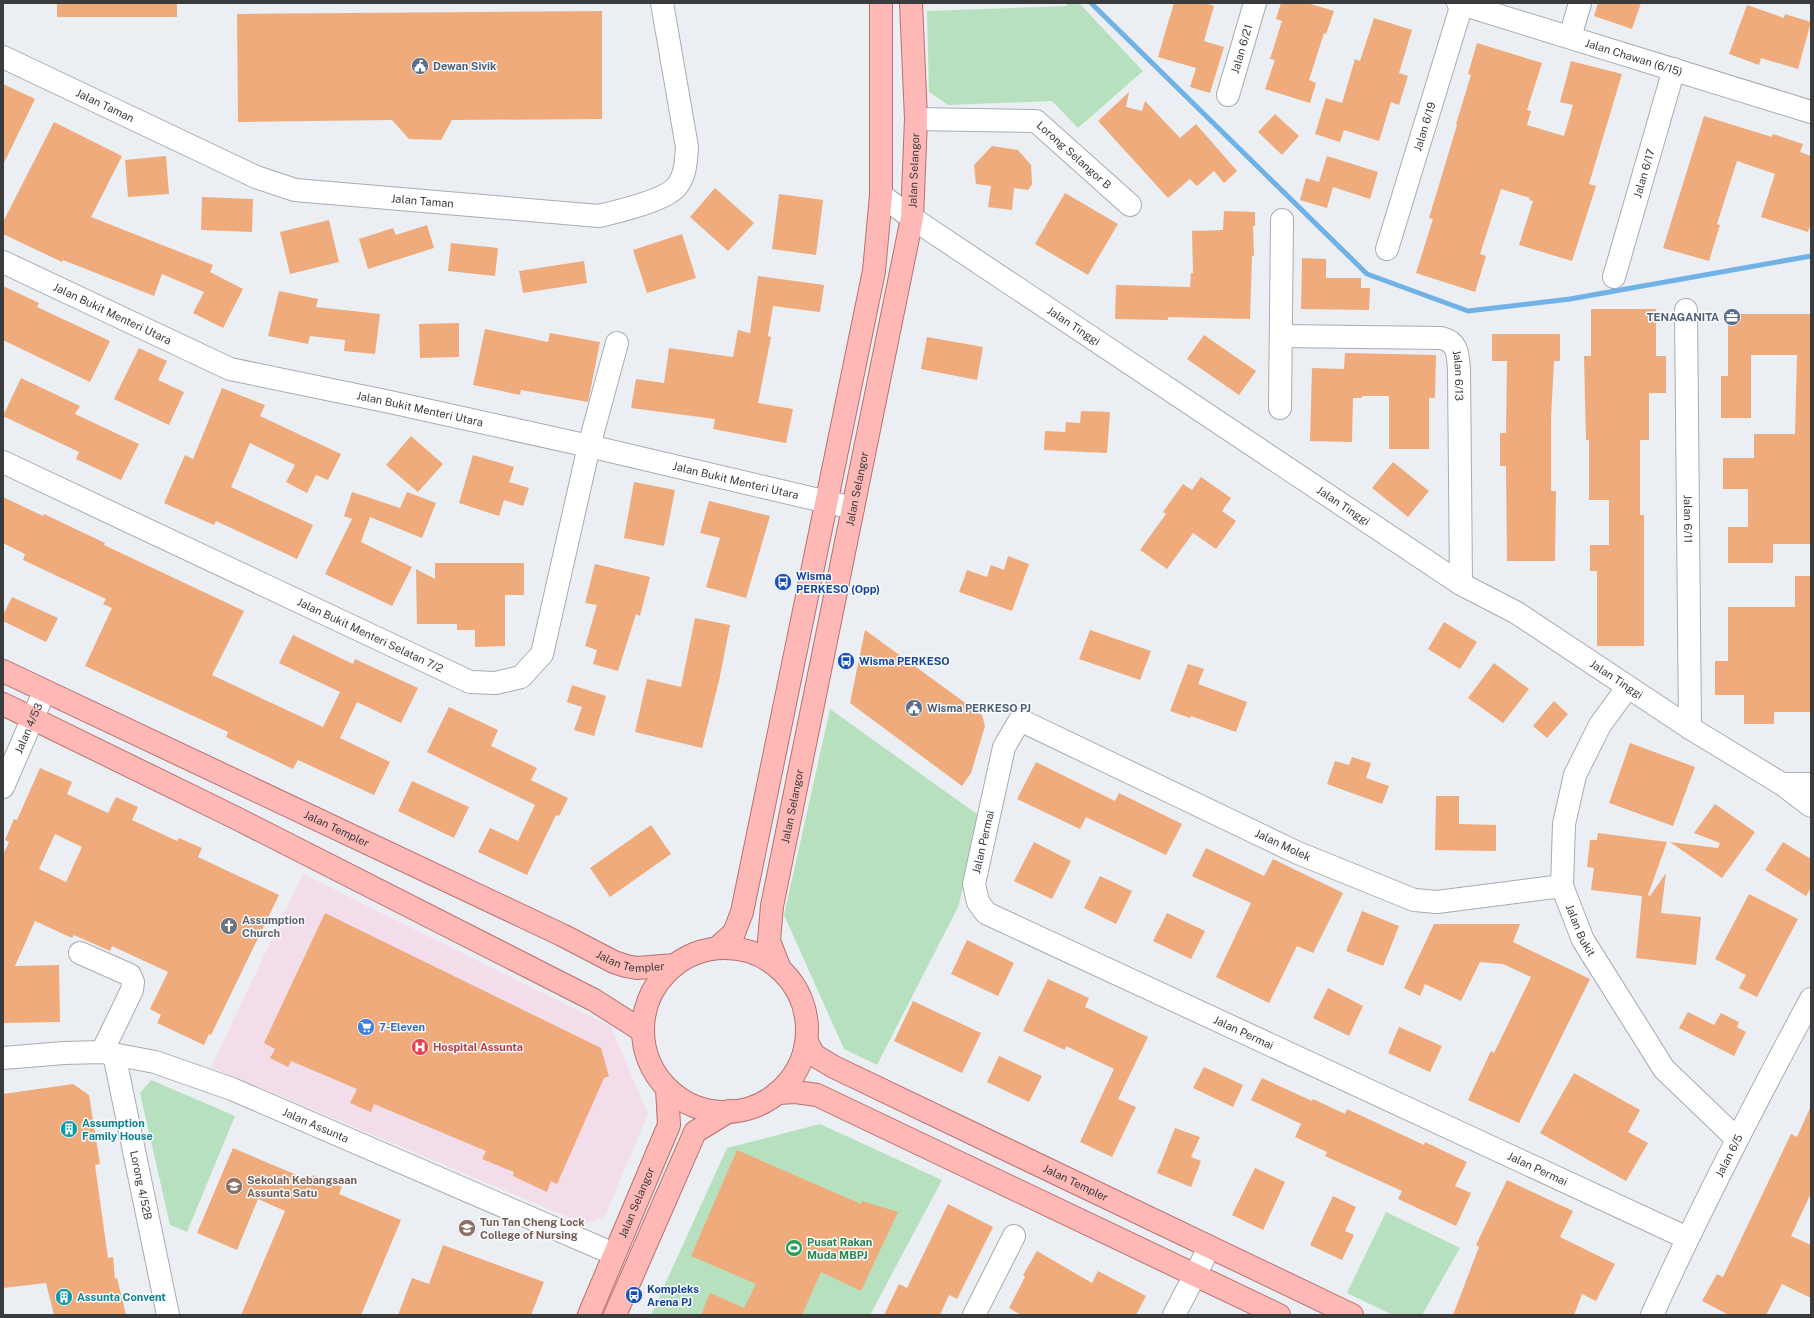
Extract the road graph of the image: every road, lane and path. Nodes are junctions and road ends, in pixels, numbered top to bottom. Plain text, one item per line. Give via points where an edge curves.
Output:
1 (662, 3) edge
2 (881, 3) edge
3 (911, 3) edge
4 (1255, 3) edge
5 (1580, 3) edge
6 (1460, 4) edge
7 (1570, 38) junction
8 (3, 58) edge
9 (1674, 70) junction
10 (1228, 95) dead end
11 (1811, 112) edge
12 (916, 119) junction
13 (881, 195) junction
14 (1130, 205) dead end
15 (912, 218) junction
16 (1282, 220) dead end
17 (1387, 249) dead end
18 (3, 262) edge
19 (1614, 277) dead end
20 (1686, 310) dead end
21 (1281, 336) junction
22 (617, 343) dead end
23 (1280, 408) dead end
24 (590, 446) junction
25 (3, 462) edge
26 (826, 502) junction
27 (853, 508) junction
28 (1461, 584) junction
29 (3, 671) edge
30 (1627, 688) junction
31 (44, 692) junction
32 (3, 704) edge
33 (33, 718) junction
34 (1020, 720) joint
35 (1690, 728) junction
36 (1782, 784) junction
37 (1811, 784) edge
38 (3, 787) edge
39 (1811, 806) edge
40 (1562, 886) junction
41 (718, 948) junction
42 (80, 953) dead end
43 (675, 965) junction
44 (780, 969) junction
45 (1811, 999) edge
46 (641, 1030) junction
47 (807, 1042) junction
48 (108, 1053) junction
49 (3, 1058) edge
50 (666, 1088) junction
51 (777, 1093) junction
52 (728, 1111) junction
53 (1737, 1139) junction
54 (1014, 1236) dead end
55 (1687, 1238) junction
56 (1209, 1248) junction
57 (614, 1254) junction
58 (1195, 1275) junction
59 (168, 1315) edge
60 (590, 1315) edge
61 (615, 1315) edge
62 (974, 1315) edge
63 (1174, 1315) edge
64 (1279, 1315) edge
65 (1352, 1315) edge
66 (1652, 1315) edge

1 - 8 street, Jalan Taman via 687,147 685,168 677,186 657,198 599,216 295,190 256,177
2 - 13 main road
3 - 12 main road, Jalan Selangor
4 - 10 street, Jalan 6/21
5 - 7 street
6 - 7 street, Jalan Chawan (6/15)
6 - 17 street, Jalan 6/19
7 - 9 street, Jalan Chawan (6/15)
9 - 11 street, Jalan Chawan (6/15)
9 - 19 street, Jalan 6/17
12 - 14 street, Lorong Selangor B via 1036,121
12 - 15 main road, Jalan Selangor
13 - 15 street, Jalan Tinggi
13 - 26 main road via 874,271
15 - 27 main road, Jalan Selangor
15 - 28 street, Jalan Tinggi
16 - 21 street
18 - 24 street, Jalan Bukit Menteri Utara via 230,370
20 - 35 street, Jalan 6/11
21 - 23 street
21 - 28 street, Jalan 6/13 via 1440,338 1453,343 1457,348
22 - 24 street, Jalan Bukit Menteri Selatan 7/2
24 - 25 street, Jalan Bukit Menteri Selatan 7/2 via 542,654 521,677 496,683 470,682
24 - 26 street, Jalan Bukit Menteri Utara
26 - 27 street, Jalan Bukit Menteri Utara
26 - 41 main road via 742,912 734,933
27 - 44 main road, Jalan Selangor via 772,906 769,941
28 - 30 street, Jalan Tinggi via 1517,613
29 - 31 main road, Jalan Templer
30 - 35 street, Jalan Tinggi
30 - 40 street, Jalan Bukit via 1600,725 1575,775 1564,824
31 - 33 street, Jalan 4/53
31 - 43 main road, Jalan Templer via 614,962 637,968
32 - 33 main road
33 - 38 street, Jalan 4/53
33 - 46 main road via 594,1000
34 - 40 street, Jalan Molek via 1298,853 1414,900 1437,902
34 - 55 street, Jalan Permai via 1004,747 975,876 975,893 986,913
35 - 36 street, Jalan Tinggi
36 - 37 street
36 - 39 street, Jalan Tinggi
40 - 53 street, Jalan Bukit via 1583,940 1664,1069
41 - 43 main road via 695,954
41 - 44 main road via 740,949 762,956
42 - 48 street via 130,976 134,982
43 - 46 main road via 658,983 647,1006
44 - 47 main road via 790,979 801,998 807,1020
45 - 53 street, Jalan 6/5
46 - 50 main road via 644,1051 653,1071
47 - 51 main road via 801,1061 791,1079
47 - 56 main road, Jalan Templer via 814,1055 834,1067
48 - 49 street, Jalan Assunta via 64,1053
48 - 57 street, Jalan Assunta via 155,1062 232,1089
48 - 59 street, Lorong 4/52B
50 - 52 main road via 686,1101 707,1109
50 - 57 main road, Jalan Selangor via 668,1125
51 - 52 main road via 754,1106
51 - 58 main road via 817,1095
52 - 61 main road via 695,1132
53 - 55 street, Jalan 6/5
54 - 62 street
55 - 66 street, Jalan 6/5
56 - 58 street
56 - 65 main road, Jalan Templer
57 - 60 main road, Jalan Selangor
58 - 63 street
58 - 64 main road

